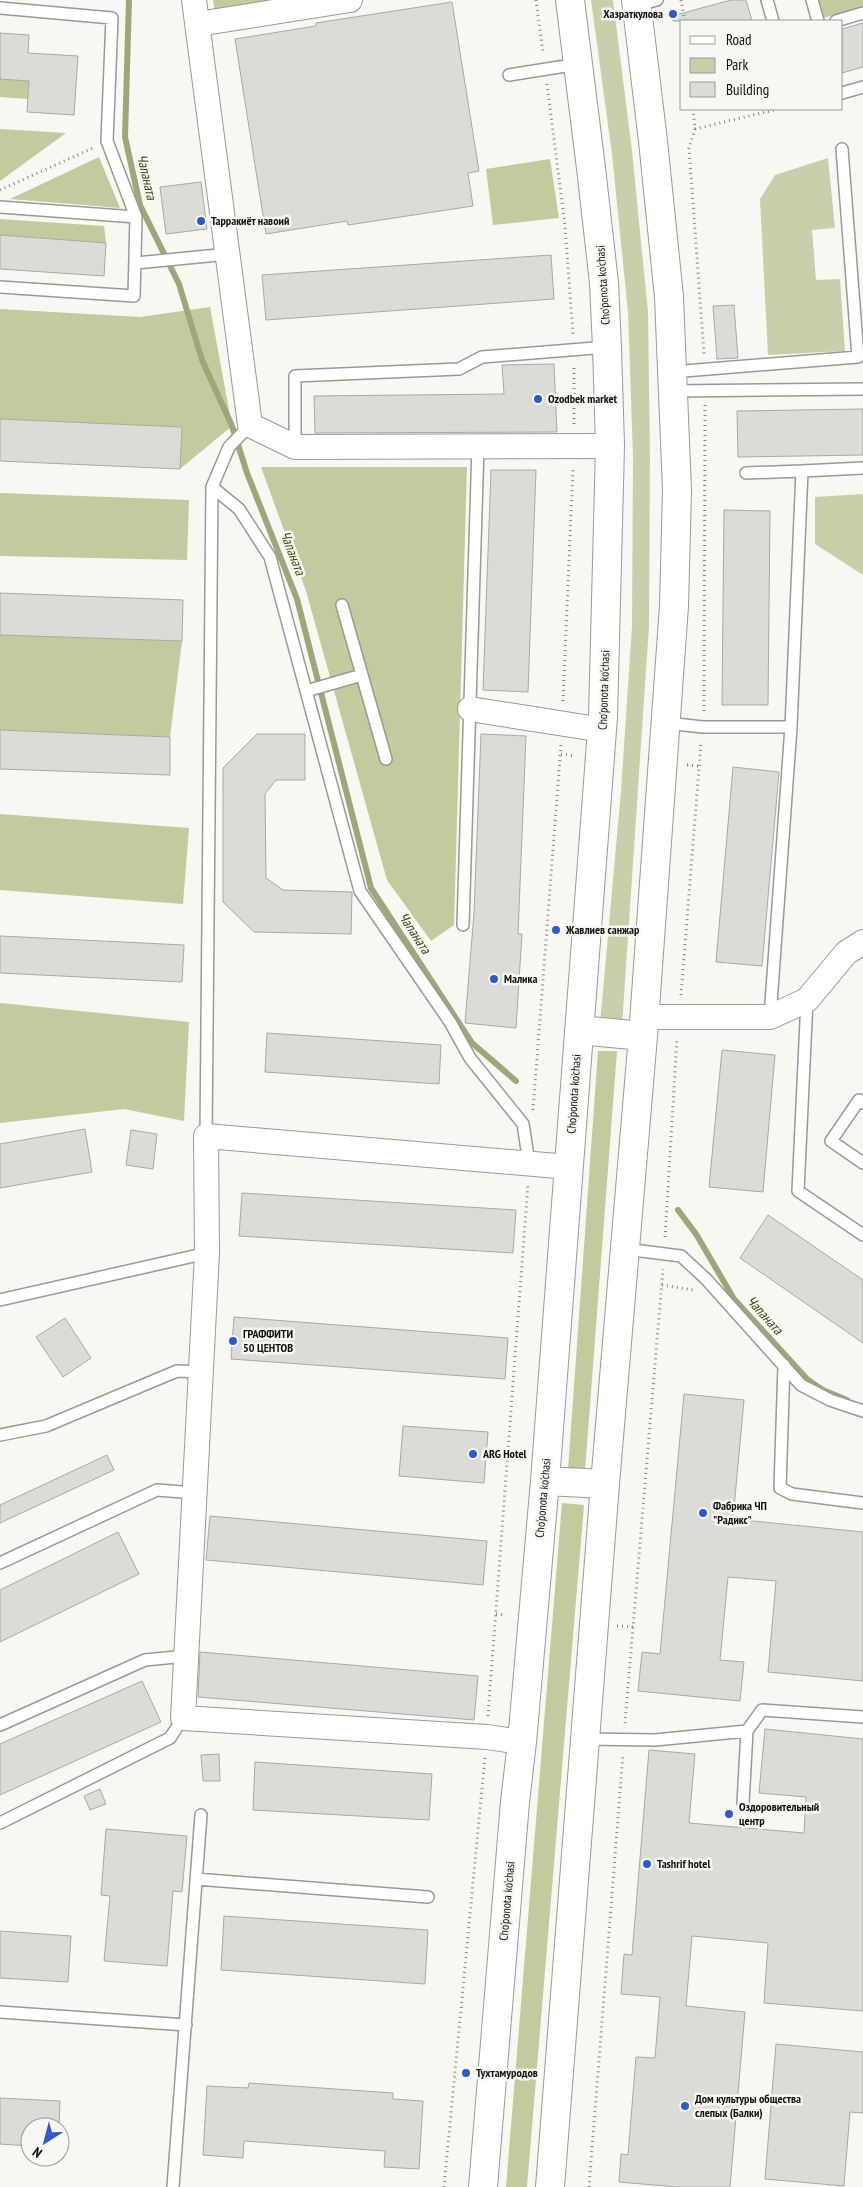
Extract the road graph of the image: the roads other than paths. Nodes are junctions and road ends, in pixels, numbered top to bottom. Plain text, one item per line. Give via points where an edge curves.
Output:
1 (194, 0) edge
2 (350, 0) edge
3 (570, 0) edge
4 (768, 0) edge
5 (812, 0) edge
6 (643, 2) edge
7 (0, 8) edge
8 (863, 13) edge
9 (773, 20) edge
10 (818, 20) edge
11 (839, 20) edge
12 (198, 24) junction
13 (578, 64) junction
14 (509, 75) dead end
15 (863, 88) edge
16 (843, 93) edge
17 (842, 149) dead end
18 (0, 207) edge
19 (136, 217) junction
20 (228, 254) junction
21 (136, 263) junction
22 (0, 287) edge
23 (607, 347) junction
24 (861, 357) edge
25 (672, 381) junction
26 (863, 389) edge
27 (250, 425) junction
28 (610, 446) junction
29 (295, 447) junction
30 (478, 447) junction
31 (863, 468) edge
32 (802, 471) junction
33 (746, 473) dead end
34 (212, 487) junction
35 (342, 605) dead end
36 (362, 675) junction
37 (308, 690) junction
38 (470, 709) junction
39 (666, 723) junction
40 (791, 727) junction
41 (603, 730) junction
42 (386, 759) dead end
43 (463, 925) dead end
44 (863, 942) edge
45 (807, 1000) junction
46 (770, 1017) junction
47 (644, 1026) junction
48 (579, 1030) junction
49 (863, 1103) edge
50 (206, 1136) junction
51 (529, 1163) junction
52 (863, 1163) edge
53 (569, 1166) junction
54 (863, 1235) edge
55 (625, 1249) junction
56 (207, 1253) junction
57 (0, 1300) edge
58 (784, 1365) junction
59 (202, 1372) junction
60 (863, 1411) edge
61 (0, 1435) edge
62 (545, 1481) junction
63 (605, 1484) junction
64 (195, 1493) junction
65 (863, 1503) edge
66 (0, 1564) edge
67 (186, 1656) junction
68 (863, 1717) edge
69 (183, 1718) junction
70 (0, 1725) edge
71 (747, 1731) junction
72 (586, 1739) junction
73 (522, 1742) junction
74 (743, 1803) dead end
75 (201, 1815) dead end
76 (0, 1823) edge
77 (196, 1879) junction
78 (428, 1898) dead end
79 (0, 2012) edge
80 (186, 2025) junction
81 (173, 2187) edge
82 (483, 2187) edge
83 (550, 2187) edge

1 - 12 street
2 - 12 street
3 - 13 main road, Cho'ponota ko'chasi
4 - 9 lane
5 - 10 lane
6 - 25 main road via 668,287
7 - 19 lane via 112,18 107,141
8 - 11 lane
12 - 20 street
13 - 14 lane
13 - 23 main road, Cho'ponota ko'chasi via 604,283
15 - 16 lane
17 - 24 lane
18 - 19 lane
19 - 21 lane
20 - 21 lane
20 - 27 street
21 - 22 lane via 134,296
23 - 28 main road, Cho'ponota ko'chasi
23 - 29 lane via 482,357 459,369 295,376
24 - 25 lane via 705,369
25 - 26 lane via 705,390
25 - 39 main road via 677,490
27 - 29 street
27 - 34 lane via 229,447
28 - 30 street
28 - 41 main road, Cho'ponota ko'chasi
29 - 30 street
30 - 38 lane
31 - 32 lane
32 - 33 lane
32 - 40 lane
34 - 37 lane via 239,509 270,557
34 - 50 lane
35 - 36 lane
36 - 37 lane
36 - 42 lane
37 - 51 lane via 360,891 450,1022 470,1058 523,1124
38 - 41 street
38 - 43 lane
39 - 40 lane via 704,727
39 - 47 main road
40 - 46 lane
41 - 48 main road, Cho'ponota ko'chasi
44 - 45 street via 846,953
45 - 46 street
45 - 54 lane via 798,1191
46 - 47 street via 679,1018
47 - 48 main road
47 - 55 main road
48 - 53 main road, Cho'ponota ko'chasi
49 - 52 lane via 859,1100 831,1142
50 - 51 street
50 - 56 street
51 - 53 street
53 - 62 main road, Cho'ponota ko'chasi
55 - 58 lane via 681,1256
55 - 63 main road
56 - 57 lane
56 - 59 street
58 - 60 lane via 801,1385 830,1400
58 - 65 lane via 780,1488 792,1494
59 - 61 lane via 177,1371 46,1426
59 - 64 street
62 - 63 main road
62 - 73 main road, Cho'ponota ko'chasi
63 - 72 main road
64 - 66 lane via 156,1490
64 - 67 street
67 - 69 street
67 - 70 lane via 145,1660
68 - 71 lane via 762,1710
69 - 73 street via 487,1737
69 - 76 lane via 170,1738
71 - 72 lane via 655,1740
71 - 74 lane
72 - 83 main road
73 - 82 main road, Cho'ponota ko'chasi
75 - 77 lane
77 - 78 lane
77 - 80 lane
79 - 80 lane
80 - 81 lane

